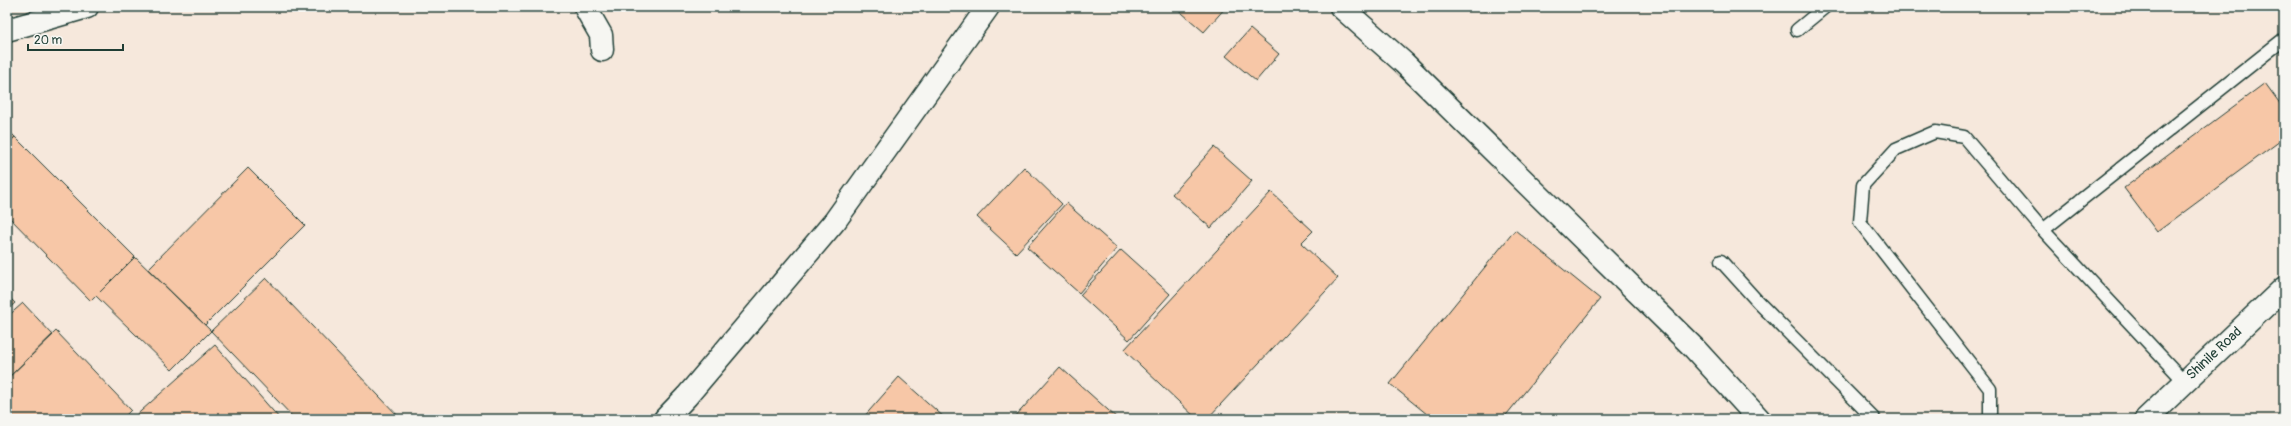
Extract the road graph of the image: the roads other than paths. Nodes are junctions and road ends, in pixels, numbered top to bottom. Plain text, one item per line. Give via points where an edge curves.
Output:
1 (88, 7) edge
2 (585, 7) edge
3 (988, 7) edge
4 (1342, 7) edge
5 (1825, 7) edge
6 (7, 30) edge
7 (1797, 30) dead end
8 (2284, 39) edge
9 (602, 50) dead end
10 (2043, 230) junction
11 (1721, 261) dead end
12 (2284, 288) edge
13 (2184, 382) junction
14 (665, 419) edge
15 (1759, 419) edge
16 (1874, 419) edge
17 (1990, 419) edge
18 (2146, 419) edge

1 - 6 street
2 - 9 street via 601,35
3 - 14 street via 835,221
4 - 15 street via 1404,63 1694,348
5 - 7 lane
8 - 10 lane
10 - 13 lane
10 - 17 lane via 1964,137 1935,132 1896,149 1863,185 1860,222 1990,389
11 - 16 lane
12 - 13 street, Shinile Road
13 - 18 street, Shinile Road

